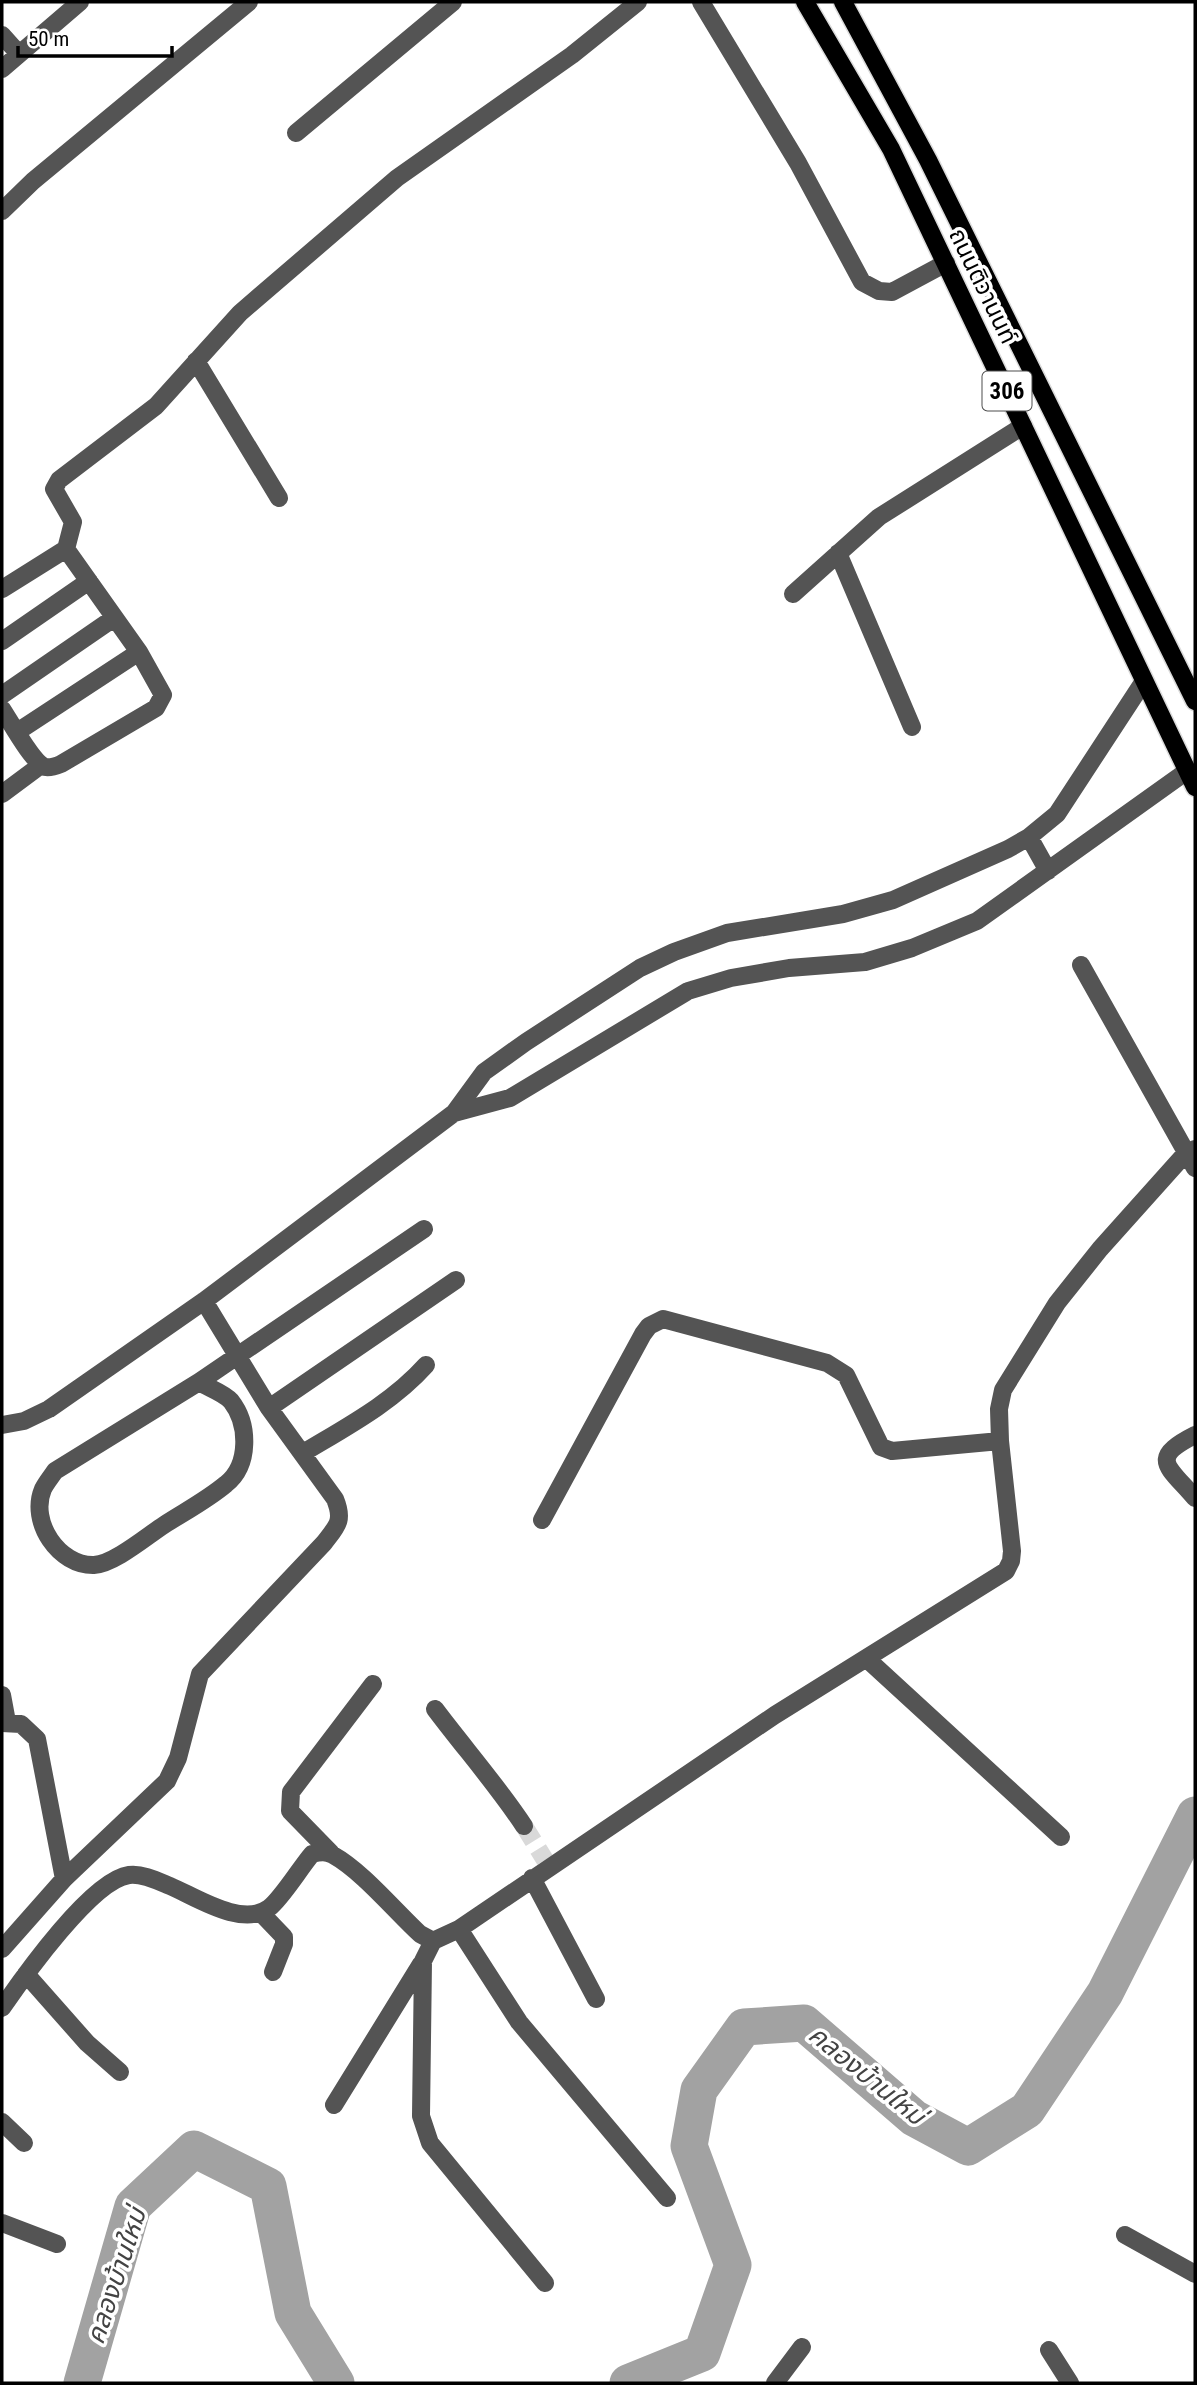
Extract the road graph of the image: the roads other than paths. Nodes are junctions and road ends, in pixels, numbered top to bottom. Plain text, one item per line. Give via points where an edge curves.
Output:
1 (80, 2) edge
2 (249, 2) edge
3 (453, 2) edge
4 (638, 2) edge
5 (701, 2) edge
6 (805, 2) edge
7 (843, 2) edge
8 (2, 35) edge
9 (19, 54) junction
10 (2, 69) edge
11 (296, 133) dead end
12 (2, 211) edge
13 (946, 263) junction
14 (196, 361) junction
15 (1023, 426) junction
16 (279, 498) dead end
17 (66, 549) junction
18 (838, 553) junction
19 (89, 581) junction
20 (2, 589) edge
21 (793, 594) dead end
22 (114, 618) junction
23 (2, 641) edge
24 (139, 652) junction
25 (1144, 681) junction
26 (2, 695) edge
27 (1195, 701) edge
28 (2, 709) edge
29 (912, 727) dead end
30 (17, 732) junction
31 (41, 765) junction
32 (1191, 779) edge
33 (2, 794) edge
34 (1030, 836) junction
35 (1048, 871) junction
36 (1081, 965) dead end
37 (454, 1114) junction
38 (1192, 1157) edge
39 (424, 1228) dead end
40 (456, 1280) dead end
41 (204, 1301) junction
42 (238, 1354) junction
43 (426, 1365) dead end
44 (255, 1381) junction
45 (199, 1382) junction
46 (230, 1399) junction
47 (269, 1408) junction
48 (2, 1425) edge
49 (1195, 1435) edge
50 (1000, 1441) junction
51 (303, 1453) junction
52 (1195, 1498) edge
53 (541, 1520) dead end
54 (867, 1659) junction
55 (373, 1684) dead end
56 (2, 1695) edge
57 (435, 1709) dead end
58 (4, 1722) edge
59 (524, 1826) tunnel mouth
60 (1061, 1837) dead end
61 (331, 1853) junction
62 (532, 1878) junction
63 (64, 1879) junction
64 (261, 1913) junction
65 (459, 1929) junction
66 (433, 1941) junction
67 (2, 1950) edge
68 (423, 1961) junction
69 (273, 1972) dead end
70 (26, 1974) junction
71 (596, 1999) dead end
72 (2, 2008) edge
73 (120, 2072) dead end
74 (334, 2105) dead end
75 (2, 2122) edge
76 (24, 2143) dead end
77 (667, 2198) dead end
78 (2, 2223) edge
79 (1125, 2235) dead end
80 (57, 2244) dead end
81 (1195, 2274) edge
82 (545, 2283) dead end
83 (802, 2347) dead end
84 (1049, 2350) dead end
85 (775, 2383) edge
86 (1070, 2383) edge

1 - 9 street
2 - 12 street
3 - 11 street
4 - 14 street via 572,55 397,178 240,313
5 - 13 street via 798,163 862,282 892,292
6 - 13 main road, ถนนติวานนท์ / 306 via 891,149
7 - 27 main road, ถนนติวานนท์ / 306 via 928,160
8 - 9 street
9 - 10 street
13 - 15 main road, ถนนติวานนท์ / 306
14 - 16 street
14 - 17 street via 156,405 59,480 54,489 73,522
15 - 18 street via 879,517
15 - 25 main road, ถนนติวานนท์ / 306
17 - 19 street
17 - 20 street
18 - 21 street
18 - 29 street
19 - 22 street
19 - 23 street
22 - 24 street
22 - 26 street
24 - 30 street
24 - 31 street via 163,695 156,708 61,764
25 - 32 main road, ถนนติวานนท์ / 306
25 - 34 street via 1056,814
28 - 30 street
30 - 31 street
31 - 33 street
32 - 35 street
34 - 35 street
34 - 37 street via 892,900 843,914 727,933 640,968 484,1072
35 - 37 street via 977,920 912,948 865,962 789,968 688,991 510,1098
36 - 38 street
37 - 41 street
38 - 50 street via 1100,1250 1057,1303 1003,1391
39 - 42 street
40 - 47 street
41 - 42 street
41 - 48 street via 50,1409
42 - 44 street
42 - 45 street
43 - 51 street via 369,1413
44 - 46 street
44 - 47 street
45 - 46 street
45 - 46 street via 55,1471 42,1490 40,1517 51,1542 72,1561 96,1565 120,1555 229,1483 242,1461 245,1439
47 - 51 street
49 - 52 street via 1167,1452 1166,1459
50 - 53 street via 885,1450 846,1375 835,1367 663,1320 643,1334
50 - 54 street via 1012,1551 1006,1571
51 - 63 street via 335,1499 338,1525 200,1674 178,1758 167,1782
54 - 60 street
54 - 62 street via 547,1863
55 - 61 street via 291,1792 290,1811
56 - 58 street
57 - 59 street
58 - 63 street via 21,1724 37,1739
61 - 64 street via 312,1854 271,1907
61 - 66 street
62 - 65 street
62 - 71 street
63 - 67 street
64 - 69 street via 284,1937
64 - 70 street via 234,1914 153,1879 130,1875 106,1884 40,1952
65 - 66 street
65 - 77 street via 519,2022
66 - 68 street
68 - 74 street
68 - 82 street via 423,2129
70 - 72 street
70 - 73 street
75 - 76 street
78 - 80 street
79 - 81 street
83 - 85 street
84 - 86 street

